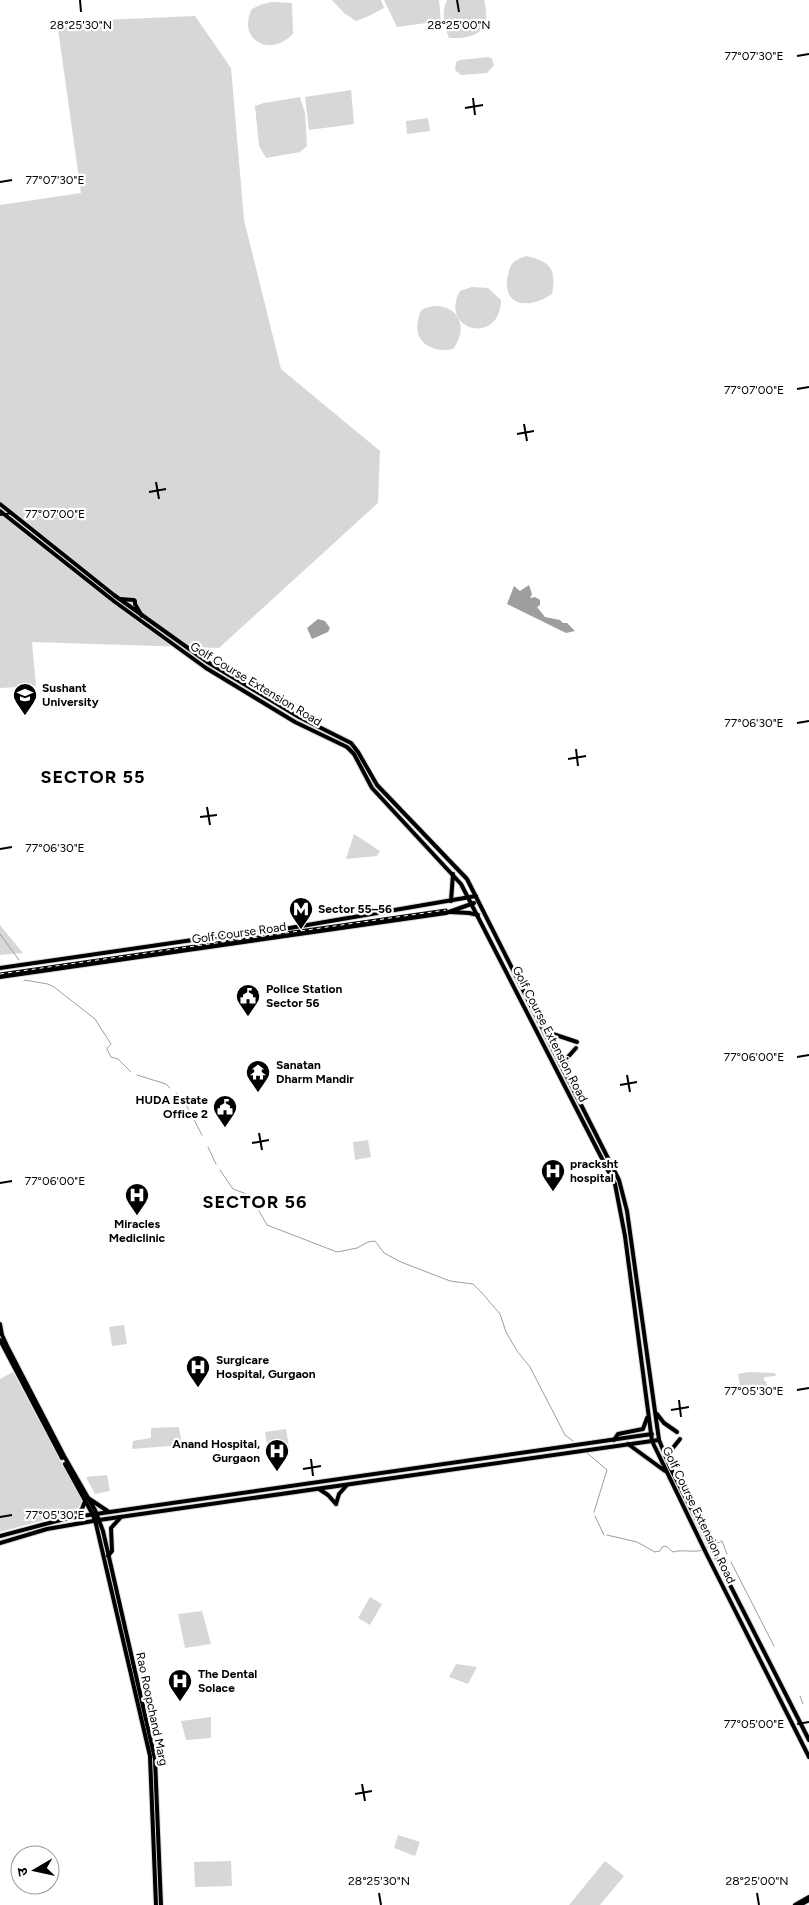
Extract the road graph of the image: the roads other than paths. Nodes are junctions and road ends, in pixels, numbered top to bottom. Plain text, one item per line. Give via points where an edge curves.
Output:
1 (0, 504) edge
2 (0, 511) edge
3 (105, 592) junction
4 (118, 598) junction
5 (143, 617) junction
6 (173, 642) junction
7 (453, 874) junction
8 (476, 896) junction
9 (469, 898) junction
10 (451, 901) junction
11 (479, 902) junction
12 (472, 904) junction
13 (446, 913) junction
14 (478, 915) junction
15 (329, 920) junction
16 (331, 929) junction
17 (0, 968) edge
18 (0, 977) edge
19 (544, 1031) junction
20 (577, 1042) dead end
21 (576, 1048) dead end
22 (565, 1072) junction
23 (0, 1324) edge
24 (0, 1340) edge
25 (656, 1413) junction
26 (649, 1415) junction
27 (677, 1432) dead end
28 (659, 1433) junction
29 (652, 1434) junction
30 (680, 1439) dead end
31 (614, 1440) junction
32 (659, 1440) junction
33 (652, 1441) junction
34 (628, 1444) junction
35 (670, 1467) junction
36 (666, 1472) junction
37 (347, 1485) junction
38 (319, 1489) junction
39 (86, 1498) junction
40 (690, 1507) junction
41 (685, 1510) junction
42 (110, 1512) junction
43 (95, 1514) junction
44 (121, 1517) junction
45 (71, 1518) junction
46 (97, 1520) junction
47 (0, 1536) edge
48 (0, 1544) edge
49 (108, 1556) junction
50 (809, 1740) edge
51 (809, 1757) edge
52 (809, 1898) edge
53 (156, 1905) edge
54 (161, 1905) edge
55 (795, 1905) edge
56 (800, 1905) edge

1 - 3 main road, Golf Course Extension Road
2 - 3 main road, Golf Course Extension Road
3 - 4 main road, Golf Course Extension Road
3 - 6 main road, Golf Course Extension Road
4 - 5 main road, Golf Course Extension Road
4 - 5 main road via 135,600
5 - 6 main road, Golf Course Extension Road
6 - 7 main road, Golf Course Extension Road via 206,668 295,722 347,747 372,788
6 - 8 main road, Golf Course Extension Road via 322,730 352,743 377,785 454,864
7 - 9 main road, Golf Course Extension Road
7 - 10 main road
8 - 9 main road, Golf Course Road
8 - 11 main road, Golf Course Extension Road
9 - 10 main road, Golf Course Road
9 - 12 main road, Golf Course Extension Road
10 - 15 main road, Golf Course Road
11 - 12 main road, Golf Course Road
11 - 19 main road, Golf Course Extension Road
12 - 13 main road, Golf Course Road
12 - 14 main road, Golf Course Extension Road
13 - 14 main road
13 - 16 main road, Golf Course Road
14 - 26 main road, Golf Course Extension Road via 615,1184
15 - 16 main road
15 - 17 main road, Golf Course Road
16 - 18 main road, Golf Course Road
19 - 20 main road
19 - 22 main road, Golf Course Extension Road
21 - 22 main road via 567,1058
22 - 25 main road, Golf Course Extension Road via 624,1195
23 - 39 main road via 8,1348
24 - 39 main road
25 - 27 main road
25 - 28 main road, Golf Course Extension Road
26 - 29 main road, Golf Course Extension Road
26 - 31 main road via 643,1430 618,1434
28 - 29 main road
28 - 32 main road, Golf Course Extension Road
29 - 31 main road
29 - 33 main road, Golf Course Extension Road
30 - 35 main road via 672,1449
31 - 42 main road
32 - 33 main road
32 - 35 main road, Golf Course Extension Road
33 - 34 main road
33 - 36 main road, Golf Course Extension Road
34 - 36 main road
34 - 37 main road
35 - 40 main road, Golf Course Extension Road
36 - 41 main road, Golf Course Extension Road
37 - 38 main road
37 - 38 main road via 336,1504
38 - 44 main road
39 - 42 main road
39 - 43 main road
39 - 45 main road via 82,1509
40 - 41 main road
40 - 50 main road, Golf Course Extension Road
41 - 51 main road, Golf Course Extension Road
42 - 43 main road
43 - 45 main road
43 - 46 main road
44 - 46 main road
44 - 49 main road via 110,1530 112,1547
45 - 47 main road
46 - 48 main road via 47,1529
46 - 49 main road, Rao Roopchand Marg
46 - 53 main road, Rao Roopchand Marg via 152,1766
49 - 54 main road, Rao Roopchand Marg via 155,1759
52 - 55 main road
52 - 56 main road

